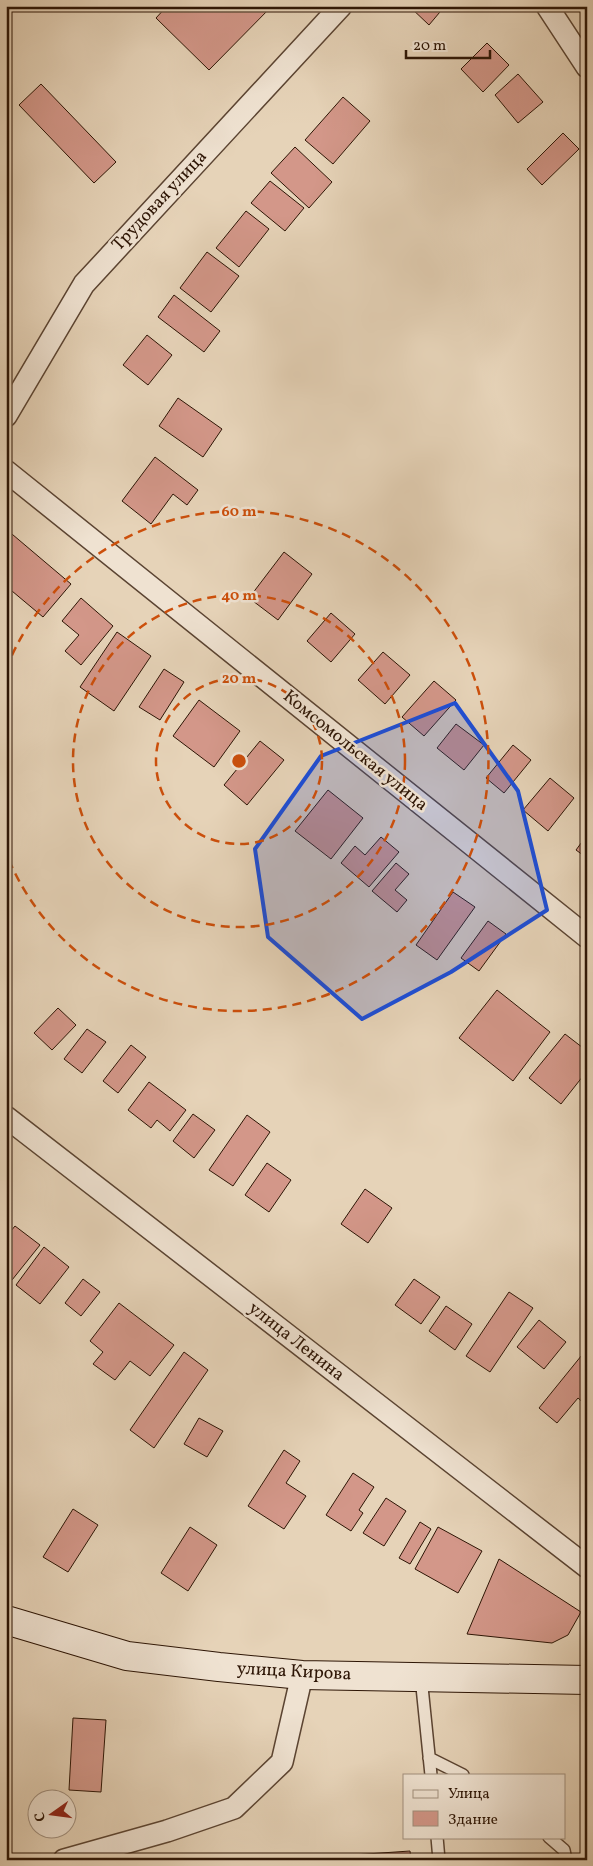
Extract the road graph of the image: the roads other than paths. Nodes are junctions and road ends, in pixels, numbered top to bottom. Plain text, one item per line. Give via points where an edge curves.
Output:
1 (341, 6) edge
2 (547, 6) edge
3 (587, 67) edge
4 (6, 416) edge
5 (6, 471) edge
6 (587, 937) edge
7 (6, 1117) edge
8 (587, 1567) edge
9 (6, 1620) edge
10 (302, 1675) junction
11 (421, 1677) junction
12 (587, 1680) edge
13 (429, 1758) junction
14 (431, 1774) edge
15 (461, 1774) edge
16 (437, 1838) edge
17 (550, 1838) edge
18 (64, 1860) edge
19 (439, 1860) edge
20 (566, 1860) edge

1 - 4 street, Трудовая улица via 84,284
2 - 3 street
5 - 6 street, Комсомольская улица
7 - 8 street, улица Ленина
9 - 10 main road, улица Кирова via 127,1656
10 - 11 main road, улица Кирова
10 - 18 street via 282,1762 234,1808 167,1832
11 - 12 main road, улица Кирова
11 - 13 lane
13 - 14 lane
13 - 15 lane
16 - 19 lane
17 - 20 lane via 564,1850

